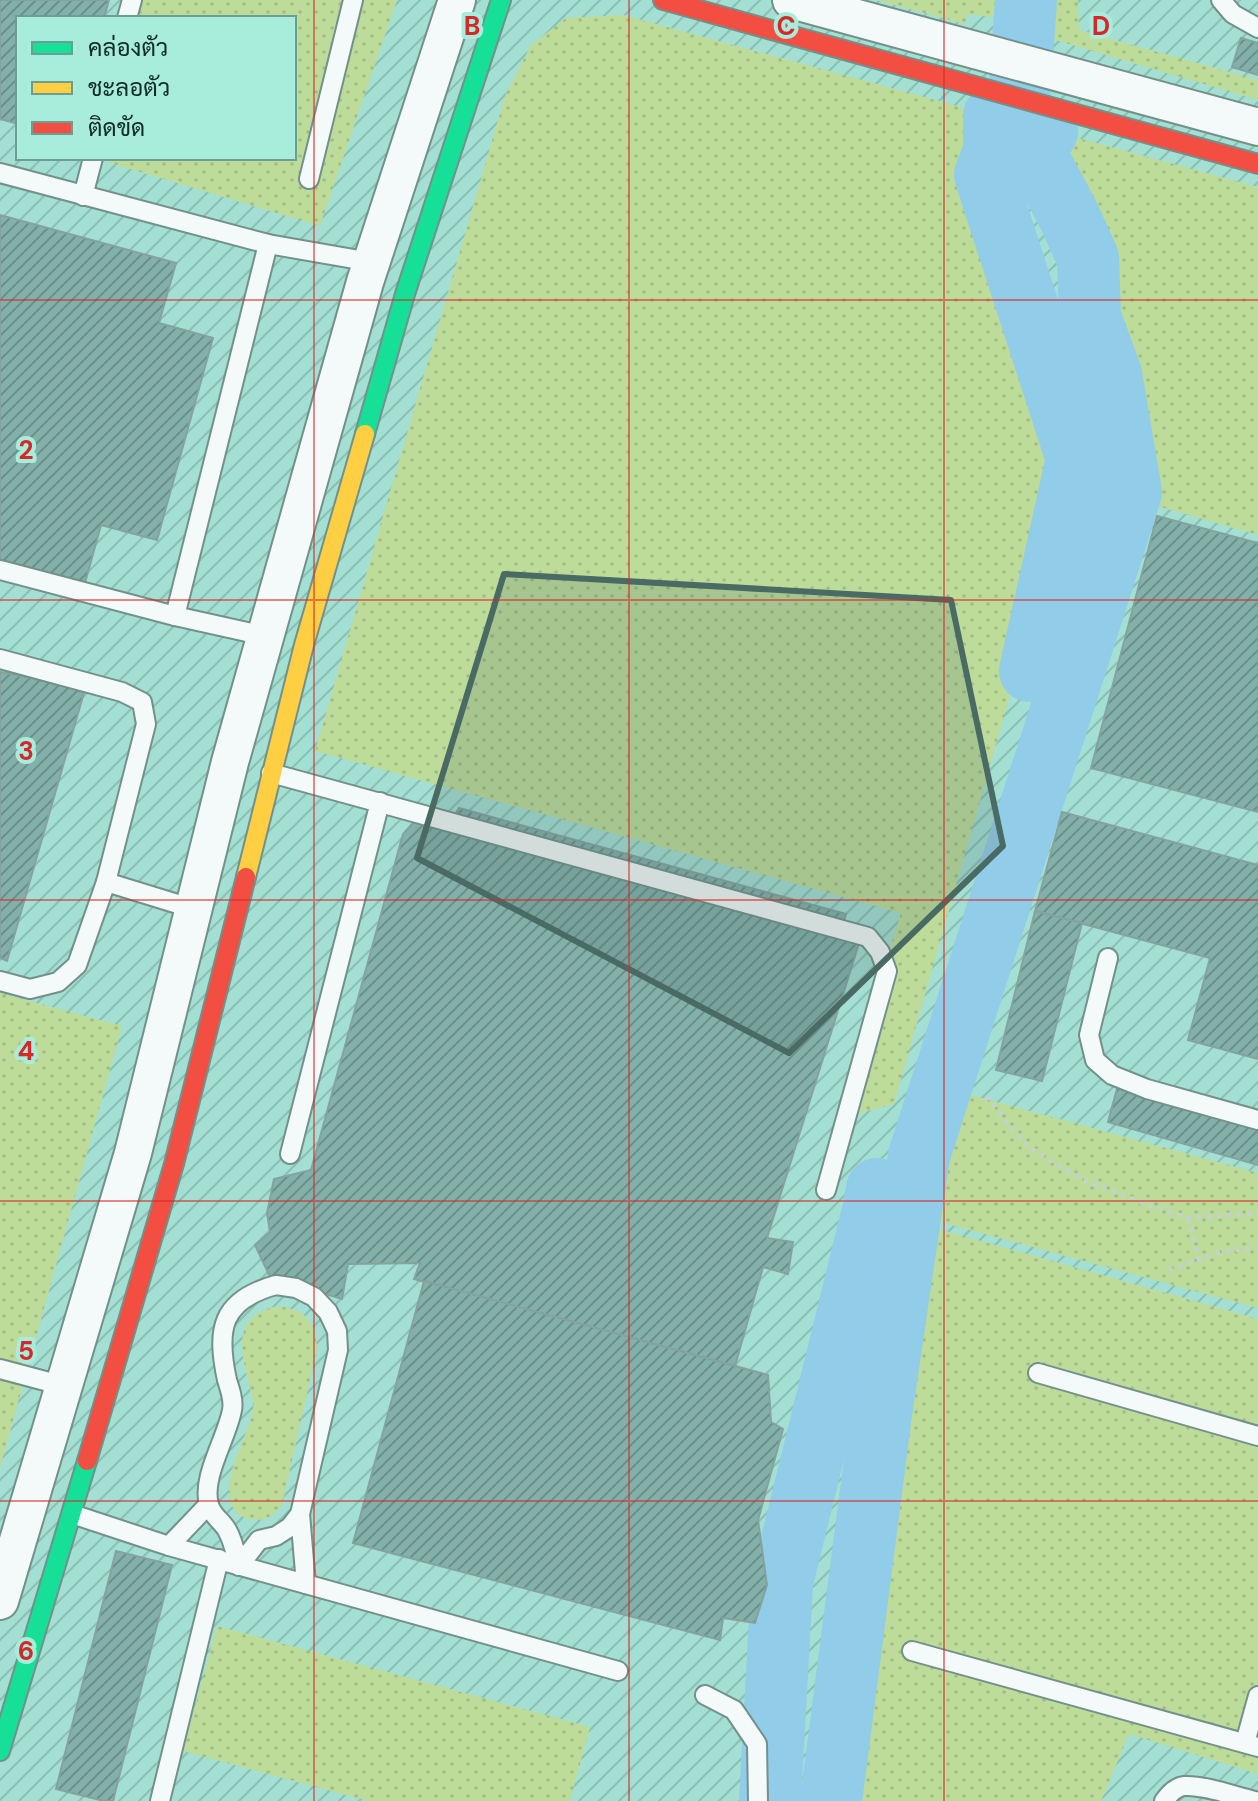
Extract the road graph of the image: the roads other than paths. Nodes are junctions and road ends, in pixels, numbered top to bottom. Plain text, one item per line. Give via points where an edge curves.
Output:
1 (353, 0) edge
2 (457, 0) edge
3 (501, 0) edge
4 (663, 0) edge
5 (791, 0) edge
6 (1221, 0) edge
7 (1258, 28) edge
8 (986, 72) junction
9 (1258, 127) edge
10 (92, 160) edge
11 (1258, 164) edge
12 (0, 173) edge
13 (309, 179) dead end
14 (83, 196) junction
15 (268, 244) junction
16 (371, 262) junction
17 (0, 570) edge
18 (175, 616) junction
19 (266, 636) junction
20 (304, 645) junction
21 (0, 659) edge
22 (271, 773) junction
23 (380, 802) junction
24 (106, 882) junction
25 (194, 909) junction
26 (1108, 958) dead end
27 (0, 981) edge
28 (1258, 1120) edge
29 (290, 1154) dead end
30 (826, 1190) dead end
31 (0, 1369) edge
32 (1038, 1373) dead end
33 (64, 1386) junction
34 (1258, 1436) edge
35 (209, 1504) junction
36 (72, 1514) junction
37 (300, 1514) junction
38 (169, 1546) junction
39 (219, 1559) junction
40 (239, 1566) junction
41 (306, 1584) junction
42 (0, 1601) edge
43 (912, 1651) dead end
44 (618, 1671) dead end
45 (705, 1695) dead end
46 (1258, 1696) edge
47 (1251, 1745) edge
48 (0, 1751) edge
49 (160, 1801) edge
50 (758, 1801) edge
51 (1164, 1801) edge
52 (1255, 1801) edge

1 - 13 lane
2 - 16 street
3 - 20 street via 405,294
4 - 8 street
5 - 8 street
6 - 7 lane
8 - 9 street via 1085,80
8 - 11 street via 1085,116
10 - 14 lane
12 - 14 lane
14 - 15 lane
15 - 16 lane
15 - 18 lane
16 - 19 street
17 - 18 lane
18 - 19 lane
19 - 20 lane
19 - 25 street
20 - 22 street
21 - 24 lane via 142,702 146,724
22 - 23 lane
22 - 36 street via 174,1164
23 - 29 lane
23 - 30 lane via 868,937 887,971
24 - 25 lane
24 - 27 lane via 77,965 58,982 30,989
25 - 33 street via 133,1153
26 - 28 lane via 1089,1035 1095,1060 1112,1075 1147,1089
31 - 33 lane
32 - 34 lane
33 - 42 street
35 - 37 lane via 208,1488 234,1407 222,1357 226,1320 254,1291 276,1285 314,1297 337,1331 338,1350
35 - 38 lane
35 - 40 lane via 227,1530
36 - 38 lane
36 - 48 street
37 - 40 lane via 276,1536 259,1540
37 - 41 lane
38 - 39 lane
39 - 40 lane
39 - 49 lane
40 - 41 lane
41 - 44 lane
43 - 47 lane
45 - 50 lane via 734,1710 757,1744
46 - 47 lane
51 - 52 lane via 1182,1786

